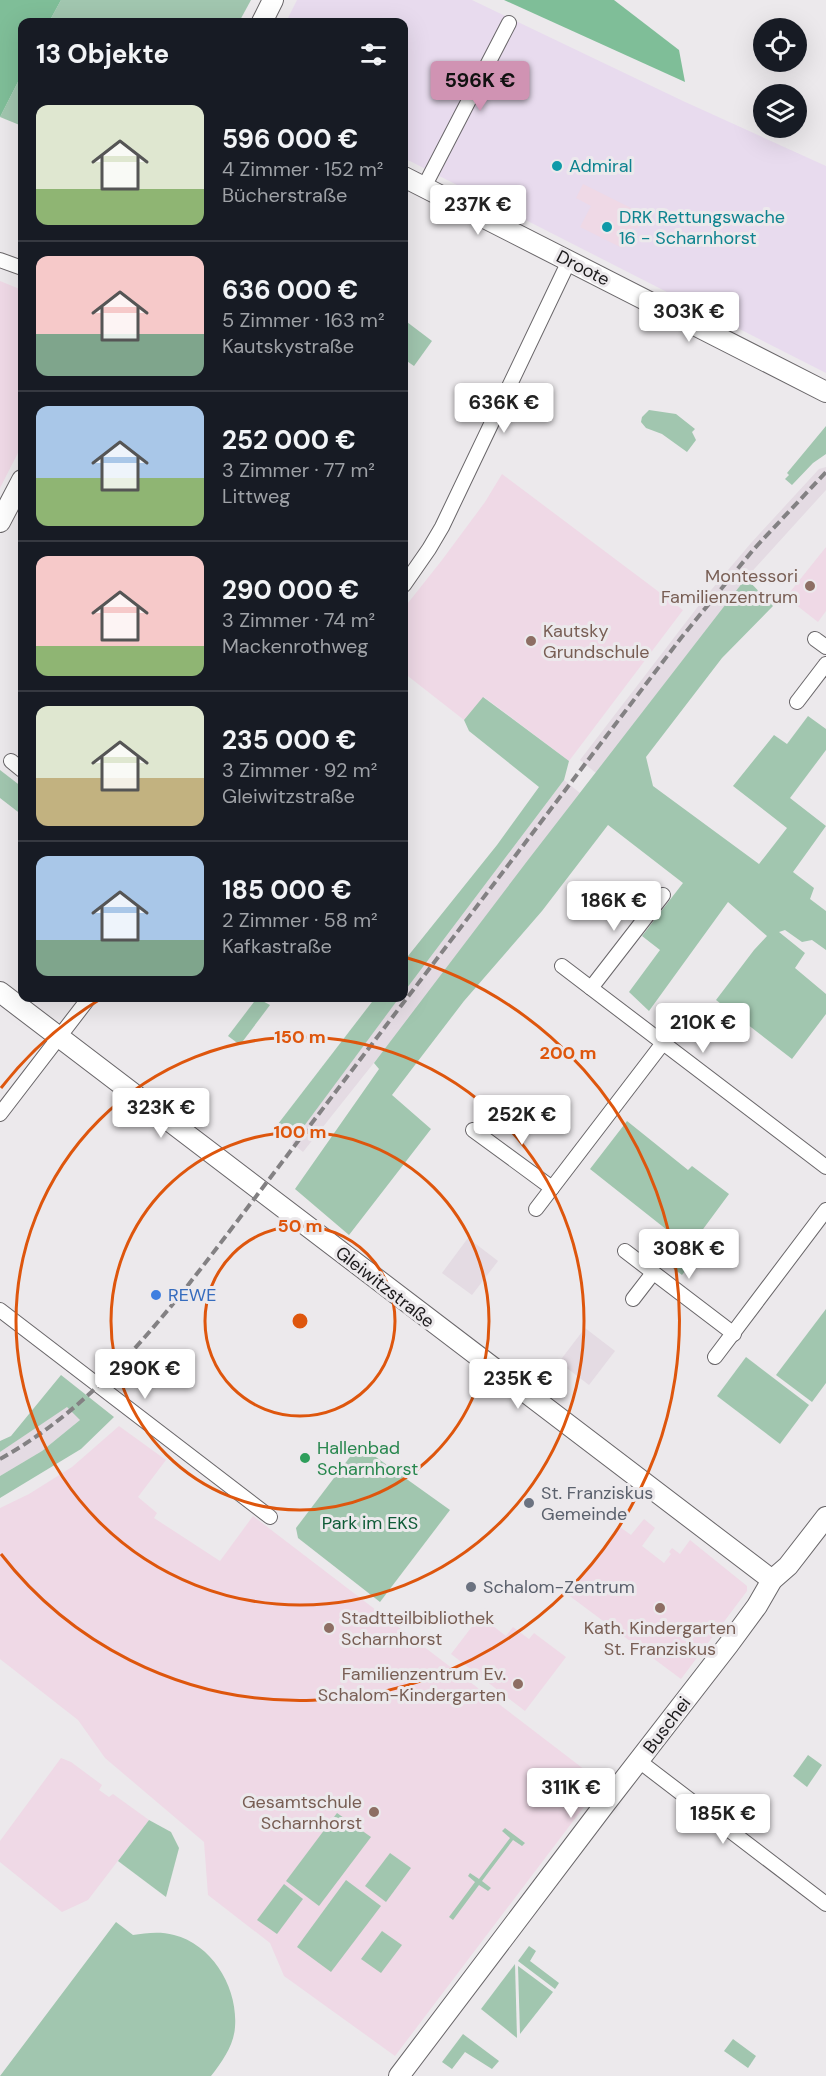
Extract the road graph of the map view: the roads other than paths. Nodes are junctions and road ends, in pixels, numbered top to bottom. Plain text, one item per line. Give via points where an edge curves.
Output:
1 (273, 0) edge
2 (264, 18) edge
3 (509, 23) dead end
4 (408, 179) edge
5 (424, 187) junction
6 (0, 260) edge
7 (569, 261) junction
8 (18, 267) edge
9 (826, 392) edge
10 (18, 488) edge
11 (0, 522) edge
12 (408, 579) edge
13 (826, 664) edge
14 (797, 702) dead end
15 (663, 895) dead end
16 (562, 966) dead end
17 (591, 988) junction
18 (0, 992) edge
19 (86, 1002) edge
20 (60, 1037) junction
21 (663, 1043) junction
22 (0, 1114) edge
23 (473, 1130) dead end
24 (826, 1167) edge
25 (552, 1188) junction
26 (536, 1209) dead end
27 (826, 1210) edge
28 (625, 1251) dead end
29 (653, 1273) junction
30 (633, 1299) dead end
31 (0, 1310) edge
32 (734, 1334) junction
33 (716, 1358) dead end
34 (270, 1517) dead end
35 (826, 1517) edge
36 (772, 1580) junction
37 (639, 1761) junction
38 (826, 1904) edge
39 (399, 2076) edge

1 - 2 street
3 - 5 street
4 - 5 street, Droote
5 - 7 street, Droote
6 - 8 street
7 - 9 street, Droote
7 - 12 street via 442,527
10 - 11 street
13 - 14 street
15 - 17 street
16 - 17 street
17 - 21 street
18 - 20 street, Gleiwitzstraße
19 - 20 street
20 - 22 street
20 - 36 street, Gleiwitzstraße
21 - 24 street
21 - 25 street
23 - 25 street
25 - 26 street
27 - 32 street
28 - 29 street
29 - 30 street
29 - 32 street
31 - 34 street
32 - 33 street
35 - 36 street, Buschei via 788,1566
36 - 37 street, Buschei via 757,1606
37 - 38 street
37 - 39 street, Buschei

